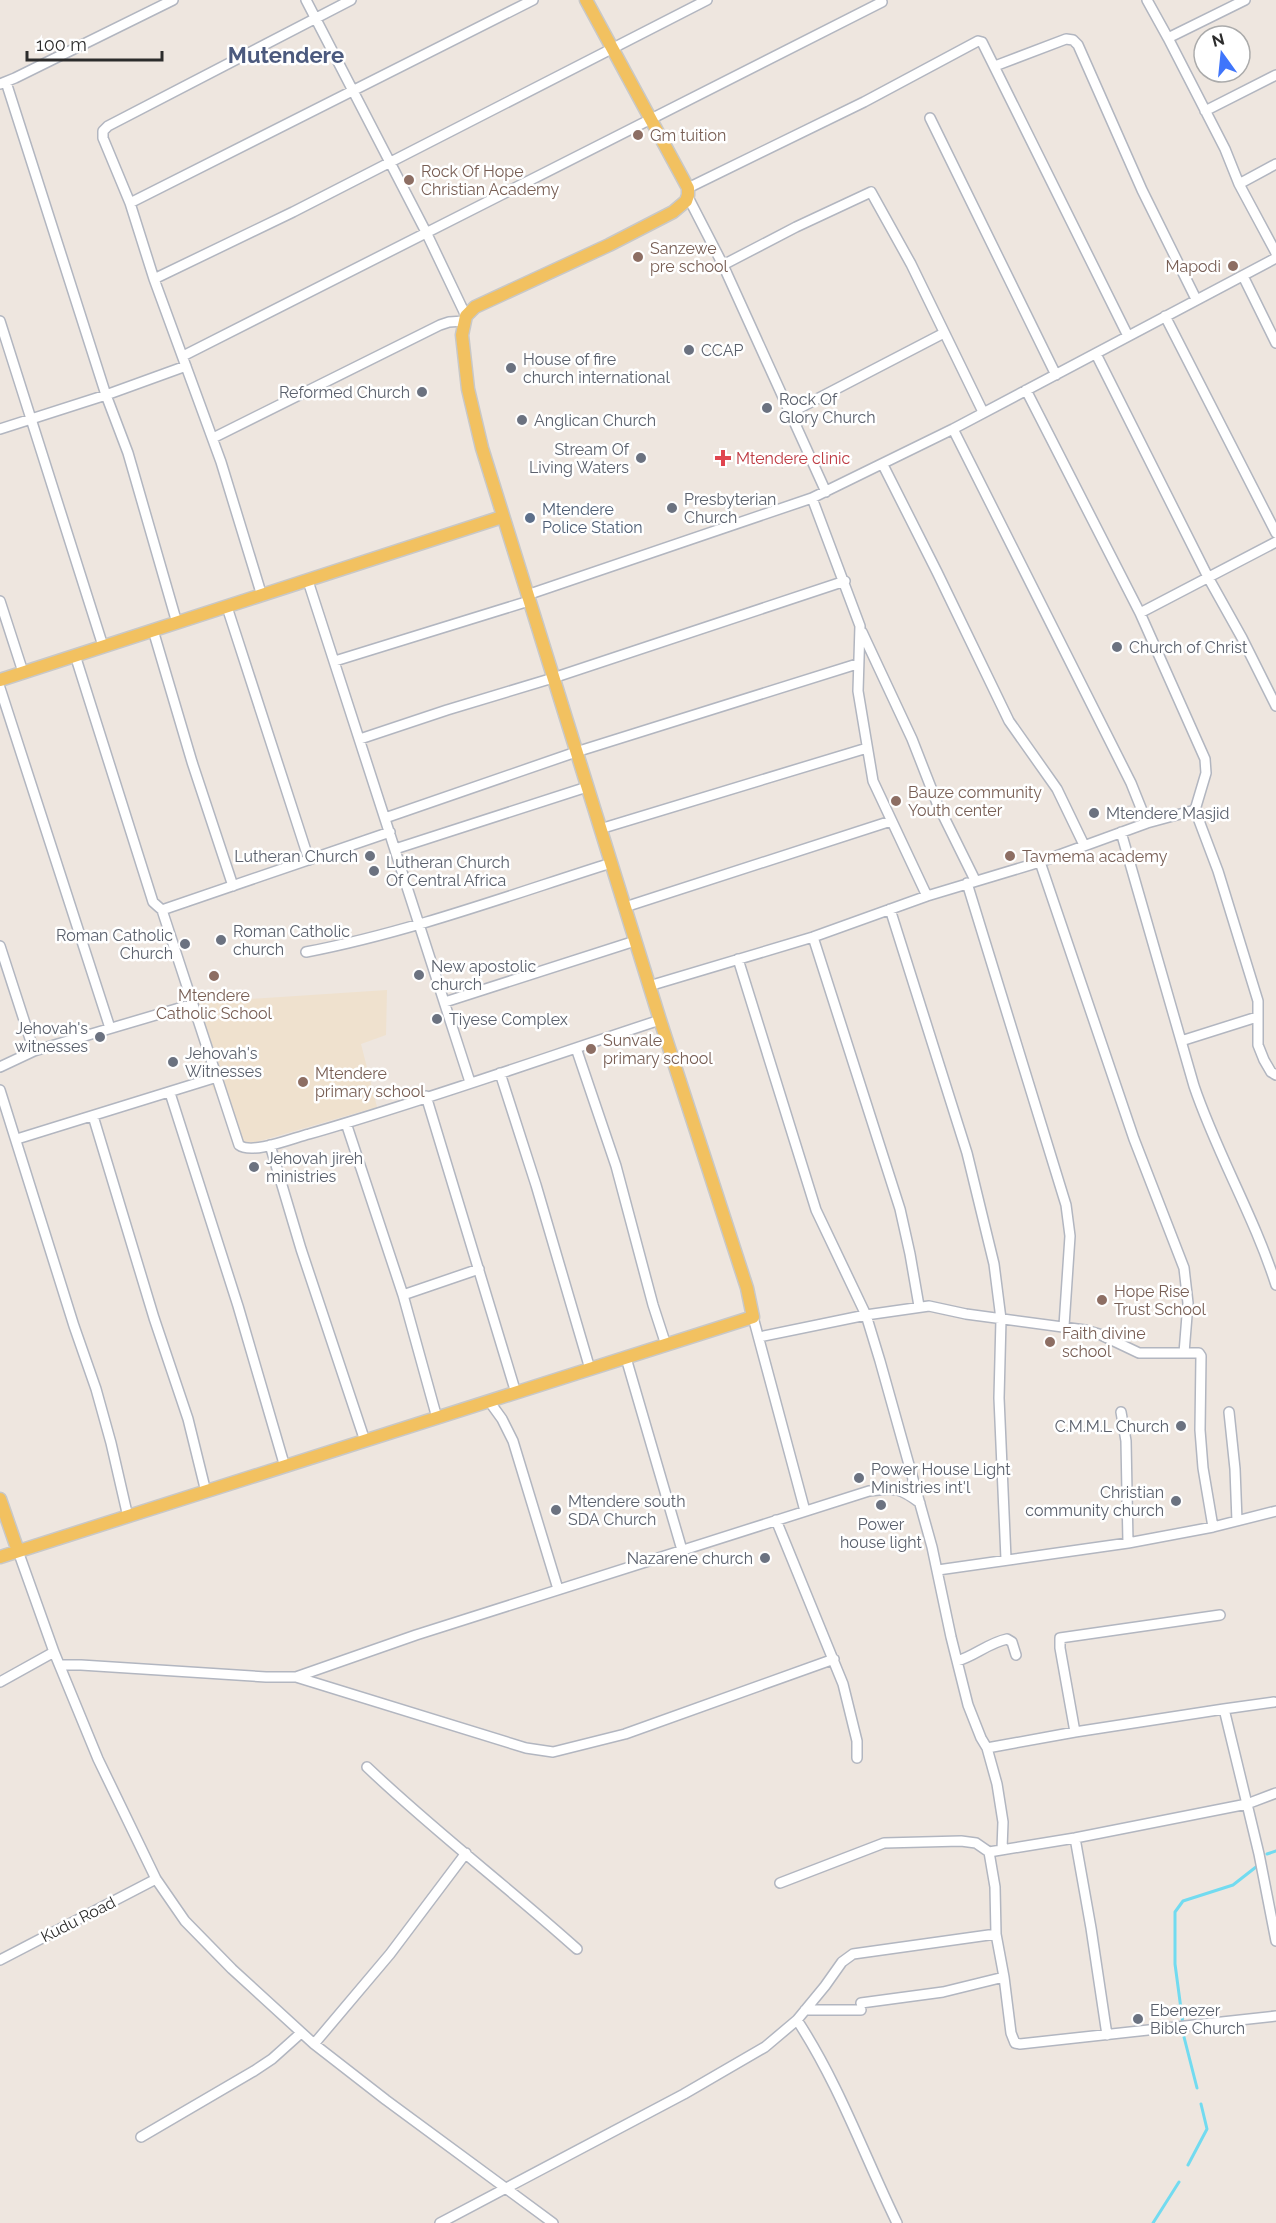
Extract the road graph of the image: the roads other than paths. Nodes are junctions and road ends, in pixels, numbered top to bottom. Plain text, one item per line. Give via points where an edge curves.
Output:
1 (173, 0) edge
2 (306, 0) edge
3 (351, 0) edge
4 (533, 0) edge
5 (586, 0) edge
6 (707, 0) edge
7 (1147, 0) edge
8 (1245, 0) edge
9 (882, 2) dead end
10 (315, 19) junction
11 (1168, 38) junction
12 (613, 49) junction
13 (995, 66) junction
14 (1276, 75) edge
15 (3, 83) edge
16 (352, 90) junction
17 (1205, 111) junction
18 (930, 118) dead end
19 (649, 119) junction
20 (390, 161) junction
21 (1276, 164) edge
22 (1239, 184) junction
23 (688, 193) junction
24 (130, 203) junction
25 (426, 232) junction
26 (1276, 253) edge
27 (1276, 258) edge
28 (723, 265) junction
29 (1243, 276) junction
30 (154, 279) junction
31 (1196, 299) junction
32 (1165, 316) junction
33 (465, 318) junction
34 (0, 321) edge
35 (944, 333) junction
36 (1128, 336) junction
37 (1276, 343) edge
38 (1096, 354) junction
39 (184, 361) junction
40 (1056, 375) junction
41 (1026, 390) junction
42 (106, 395) junction
43 (789, 412) junction
44 (983, 412) junction
45 (32, 419) junction
46 (0, 429) edge
47 (953, 429) junction
48 (213, 438) junction
49 (883, 465) junction
50 (826, 492) junction
51 (812, 498) junction
52 (502, 517) junction
53 (1276, 534) edge
54 (1276, 542) edge
55 (1209, 579) junction
56 (308, 581) junction
57 (845, 581) junction
58 (262, 596) junction
59 (528, 598) junction
60 (0, 601) edge
61 (227, 607) junction
62 (1140, 613) junction
63 (177, 623) junction
64 (153, 630) junction
65 (861, 631) junction
66 (103, 646) junction
67 (75, 655) junction
68 (335, 661) junction
69 (857, 664) junction
70 (23, 672) junction
71 (553, 678) junction
72 (0, 680) edge
73 (0, 688) edge
74 (1276, 706) edge
75 (360, 739) junction
76 (867, 748) junction
77 (576, 752) junction
78 (587, 787) junction
79 (1195, 810) junction
80 (385, 818) junction
81 (891, 821) junction
82 (1147, 823) junction
83 (600, 829) junction
84 (390, 832) junction
85 (1121, 832) junction
86 (1084, 845) junction
87 (395, 849) junction
88 (309, 860) junction
89 (1040, 862) junction
90 (611, 863) junction
91 (971, 882) junction
92 (233, 886) junction
93 (927, 896) junction
94 (625, 907) junction
95 (890, 909) junction
96 (162, 910) junction
97 (420, 925) junction
98 (813, 937) junction
99 (635, 941) junction
100 (0, 946) edge
101 (306, 952) dead end
102 (738, 959) junction
103 (650, 986) junction
104 (445, 1002) junction
105 (193, 1004) junction
106 (1257, 1017) junction
107 (660, 1020) junction
108 (110, 1028) junction
109 (1181, 1041) junction
110 (576, 1048) junction
111 (34, 1051) junction
112 (0, 1067) edge
113 (500, 1073) junction
114 (1276, 1075) edge
115 (217, 1077) junction
116 (470, 1082) junction
117 (0, 1090) edge
118 (170, 1093) junction
119 (426, 1096) junction
120 (93, 1116) junction
121 (346, 1123) junction
122 (17, 1139) junction
123 (270, 1145) junction
124 (479, 1269) junction
125 (1276, 1285) edge
126 (403, 1295) junction
127 (919, 1306) junction
128 (866, 1315) junction
129 (753, 1317) junction
130 (1001, 1319) junction
131 (1064, 1326) junction
132 (759, 1337) junction
133 (666, 1345) junction
134 (1184, 1353) junction
135 (626, 1358) junction
136 (591, 1369) junction
137 (516, 1393) junction
138 (489, 1401) junction
139 (1121, 1412) dead end
140 (1229, 1412) dead end
141 (437, 1418) junction
142 (365, 1441) junction
143 (285, 1467) junction
144 (206, 1492) junction
145 (0, 1499) edge
146 (920, 1503) junction
147 (805, 1511) junction
148 (1276, 1511) edge
149 (128, 1517) junction
150 (776, 1520) junction
151 (1237, 1521) junction
152 (1214, 1527) junction
153 (1128, 1543) junction
154 (682, 1550) junction
155 (18, 1551) junction
156 (0, 1557) edge
157 (1006, 1559) junction
158 (938, 1570) junction
159 (558, 1589) junction
160 (1221, 1615) dead end
161 (54, 1652) junction
162 (1016, 1655) dead end
163 (834, 1659) junction
164 (957, 1661) junction
165 (60, 1665) junction
166 (296, 1677) junction
167 (0, 1682) edge
168 (1274, 1702) dead end
169 (1224, 1709) junction
170 (1075, 1732) junction
171 (987, 1748) junction
172 (857, 1758) dead end
173 (367, 1767) dead end
174 (1276, 1792) edge
175 (1247, 1804) junction
176 (1075, 1838) junction
177 (1002, 1849) junction
178 (989, 1852) junction
179 (466, 1853) junction
180 (156, 1879) junction
181 (780, 1882) dead end
182 (996, 1934) junction
183 (1276, 1941) edge
184 (577, 1949) dead end
185 (0, 1960) edge
186 (1004, 1977) junction
187 (805, 2010) junction
188 (1276, 2016) edge
189 (797, 2020) junction
190 (301, 2032) junction
191 (1107, 2035) junction
192 (314, 2044) junction
193 (141, 2137) dead end
194 (506, 2188) junction
195 (440, 2223) edge
196 (554, 2223) edge
197 (897, 2223) edge

1 - 15 street
2 - 10 street
3 - 10 street
4 - 16 street
5 - 12 main road
6 - 12 street
7 - 11 street
8 - 11 street
9 - 19 street
10 - 16 street
10 - 24 street via 108,126 103,138
11 - 17 street
12 - 19 main road
12 - 20 street
13 - 23 street via 985,44 978,41
13 - 31 street via 1066,39 1078,45 1142,190
13 - 36 street
14 - 17 street
15 - 42 street
16 - 20 street
16 - 24 street
17 - 22 street
18 - 40 street
19 - 23 main road
19 - 25 street
20 - 25 street
20 - 30 street
21 - 22 street
22 - 26 street
23 - 28 street
23 - 33 main road via 684,204 664,217 475,308
24 - 30 street
25 - 33 street
25 - 39 street
27 - 29 street
28 - 35 street via 871,192
28 - 43 street
29 - 31 street
29 - 37 street
30 - 39 street
31 - 32 street
32 - 36 street
32 - 53 street
33 - 48 street via 440,325
33 - 52 main road via 462,335 468,389
34 - 45 street
35 - 43 street
35 - 44 street
36 - 38 street
38 - 40 street
38 - 55 street
39 - 42 street
39 - 48 street
40 - 41 street
41 - 44 street
41 - 62 street
42 - 45 street
42 - 63 street via 128,453
43 - 50 street
44 - 47 street
45 - 46 street
45 - 66 street
47 - 49 street
47 - 82 street via 1131,783
48 - 58 street
49 - 50 street
49 - 86 street via 1010,721 1057,789
50 - 51 street
51 - 57 street
51 - 59 street
52 - 56 main road
52 - 59 main road
54 - 55 street
55 - 62 street
55 - 74 street
56 - 58 main road
56 - 68 street
57 - 65 street
57 - 71 street
58 - 61 main road
59 - 68 street
59 - 71 main road
60 - 70 street
61 - 63 main road
61 - 88 street
62 - 79 street via 1205,759 1206,773
63 - 64 main road
64 - 66 main road
64 - 92 street
65 - 69 street
65 - 91 street
66 - 67 main road
67 - 70 main road
67 - 96 street via 153,902
68 - 75 street
69 - 76 street
69 - 77 street
70 - 72 main road
71 - 75 street
71 - 77 main road
73 - 108 street
75 - 80 street
76 - 81 street via 873,781
76 - 83 street
77 - 78 main road
77 - 80 street
78 - 83 main road
78 - 87 street
79 - 82 street
79 - 106 street via 1242,946 1258,1001
80 - 84 street
81 - 93 street
81 - 94 street
82 - 85 street
83 - 90 main road
84 - 87 street
84 - 88 street
85 - 86 street
85 - 109 street
86 - 89 street
87 - 97 street
88 - 92 street
89 - 91 street
89 - 134 street via 1137,1148 1184,1268 1188,1303
90 - 94 main road
90 - 97 street
91 - 93 street
91 - 131 street via 1066,1205 1070,1236
92 - 96 street
93 - 95 street
94 - 99 main road
95 - 98 street
95 - 130 street via 967,1153 994,1264
96 - 105 street
97 - 101 street
97 - 104 street
98 - 102 street
98 - 127 street via 900,1209
99 - 103 main road
99 - 104 street
100 - 111 street
102 - 103 street
102 - 128 street via 816,1210
103 - 107 main road
104 - 116 street
105 - 108 street
105 - 115 street
106 - 109 street
106 - 114 street via 1258,1046
107 - 110 street
107 - 129 main road
108 - 111 street
109 - 125 street via 1206,1121
110 - 113 street
110 - 133 street via 616,1166
111 - 112 street
113 - 116 street
113 - 136 street
115 - 118 street
115 - 123 street via 239,1145 251,1149
116 - 119 street
117 - 122 street
118 - 120 street
118 - 143 street
119 - 121 street
119 - 124 street
120 - 122 street
120 - 144 street via 188,1419
121 - 123 street
121 - 126 street
122 - 149 street via 96,1389
123 - 142 street
124 - 126 street
124 - 137 street
126 - 141 street
127 - 128 street
127 - 130 street
128 - 132 street
128 - 146 street
129 - 132 street
129 - 133 main road
130 - 131 street
130 - 157 street via 999,1398
131 - 134 street via 1100,1334 1139,1353
132 - 147 street
133 - 135 main road
134 - 152 street via 1201,1356 1200,1430
135 - 136 main road
135 - 154 street
136 - 137 main road
137 - 138 main road
138 - 141 main road
138 - 159 street via 513,1441
139 - 153 street via 1126,1441
140 - 151 street
141 - 142 main road
142 - 143 main road
143 - 144 main road
144 - 149 main road
145 - 155 main road
146 - 147 street via 905,1491 889,1489 869,1491
146 - 158 street
147 - 150 street
148 - 151 street
149 - 155 main road
150 - 154 street
150 - 163 street
151 - 152 street
152 - 153 street
153 - 157 street
154 - 159 street
155 - 156 main road
155 - 161 street
157 - 158 street
158 - 164 street
159 - 166 street
160 - 170 street via 1060,1638
161 - 165 street
161 - 167 street
162 - 164 street via 1012,1642 1007,1640 987,1645
163 - 166 street via 625,1734 554,1752 526,1748
163 - 172 street via 853,1723
164 - 171 street via 968,1705
165 - 166 street
165 - 180 street via 98,1759
168 - 169 street
169 - 170 street
169 - 175 street
170 - 171 street
171 - 177 street via 1001,1803
173 - 179 street
174 - 175 street
175 - 176 street
175 - 183 street
176 - 177 street
176 - 191 street
177 - 178 street
178 - 181 street via 976,1843 961,1841 884,1844
178 - 182 street via 995,1887
179 - 184 street
179 - 192 street via 390,1954
180 - 185 street, Kudu Road
180 - 190 street via 185,1921 213,1951
182 - 186 street
182 - 187 street via 853,1954 842,1962
186 - 187 street via 861,2006
186 - 191 street via 1015,2043
187 - 189 street
188 - 191 street
189 - 194 street via 737,2066
189 - 197 street via 836,2086
190 - 192 street
190 - 193 street via 254,2071
192 - 194 street
194 - 195 street
194 - 196 street

